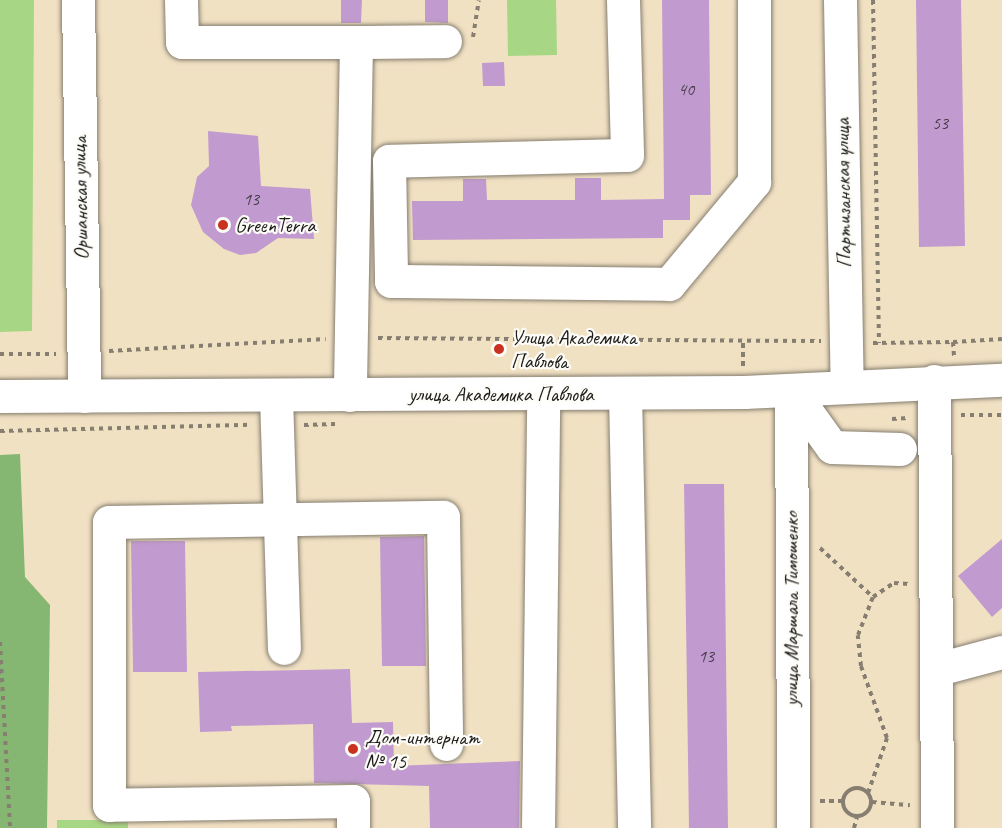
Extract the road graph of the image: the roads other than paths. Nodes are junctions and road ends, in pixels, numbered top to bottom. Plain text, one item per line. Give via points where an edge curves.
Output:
1 (78, 0) edge
2 (181, 0) edge
3 (623, 0) edge
4 (754, 0) edge
5 (840, 0) edge
6 (445, 41) dead end
7 (356, 42) junction
8 (944, 381) junction
9 (1002, 381) edge
10 (846, 386) junction
11 (791, 390) junction
12 (543, 393) junction
13 (625, 393) junction
14 (350, 395) junction
15 (0, 396) edge
16 (84, 396) junction
17 (276, 396) junction
18 (900, 449) dead end
19 (280, 518) junction
20 (284, 648) dead end
21 (1002, 652) edge
22 (938, 669) junction
23 (446, 744) dead end
24 (278, 815) edge
25 (938, 818) edge
26 (353, 828) edge
27 (538, 828) edge
28 (634, 828) edge
29 (793, 828) edge

1 - 16 street, Оршанская улица
2 - 7 street via 182,42
3 - 4 street via 627,155 389,161 391,281 669,284 754,182
5 - 10 street, Партизанская улица
6 - 7 street
7 - 14 street
8 - 9 street, улица Академика Павлова
8 - 10 street, улица Академика Павлова
8 - 22 street
10 - 11 street, улица Академика Павлова
11 - 13 street, улица Академика Павлова
11 - 18 street via 832,447
11 - 29 street, улица Маршала Тимошенко
12 - 13 street, улица Академика Павлова
12 - 14 street, улица Академика Павлова
12 - 27 street
13 - 28 street
14 - 17 street, улица Академика Павлова
15 - 16 street, улица Академика Павлова
16 - 17 street, улица Академика Павлова
17 - 19 street
19 - 20 street
19 - 23 street via 443,516
19 - 24 street via 109,522 109,805
21 - 22 street
22 - 25 street
24 - 26 street via 353,801

